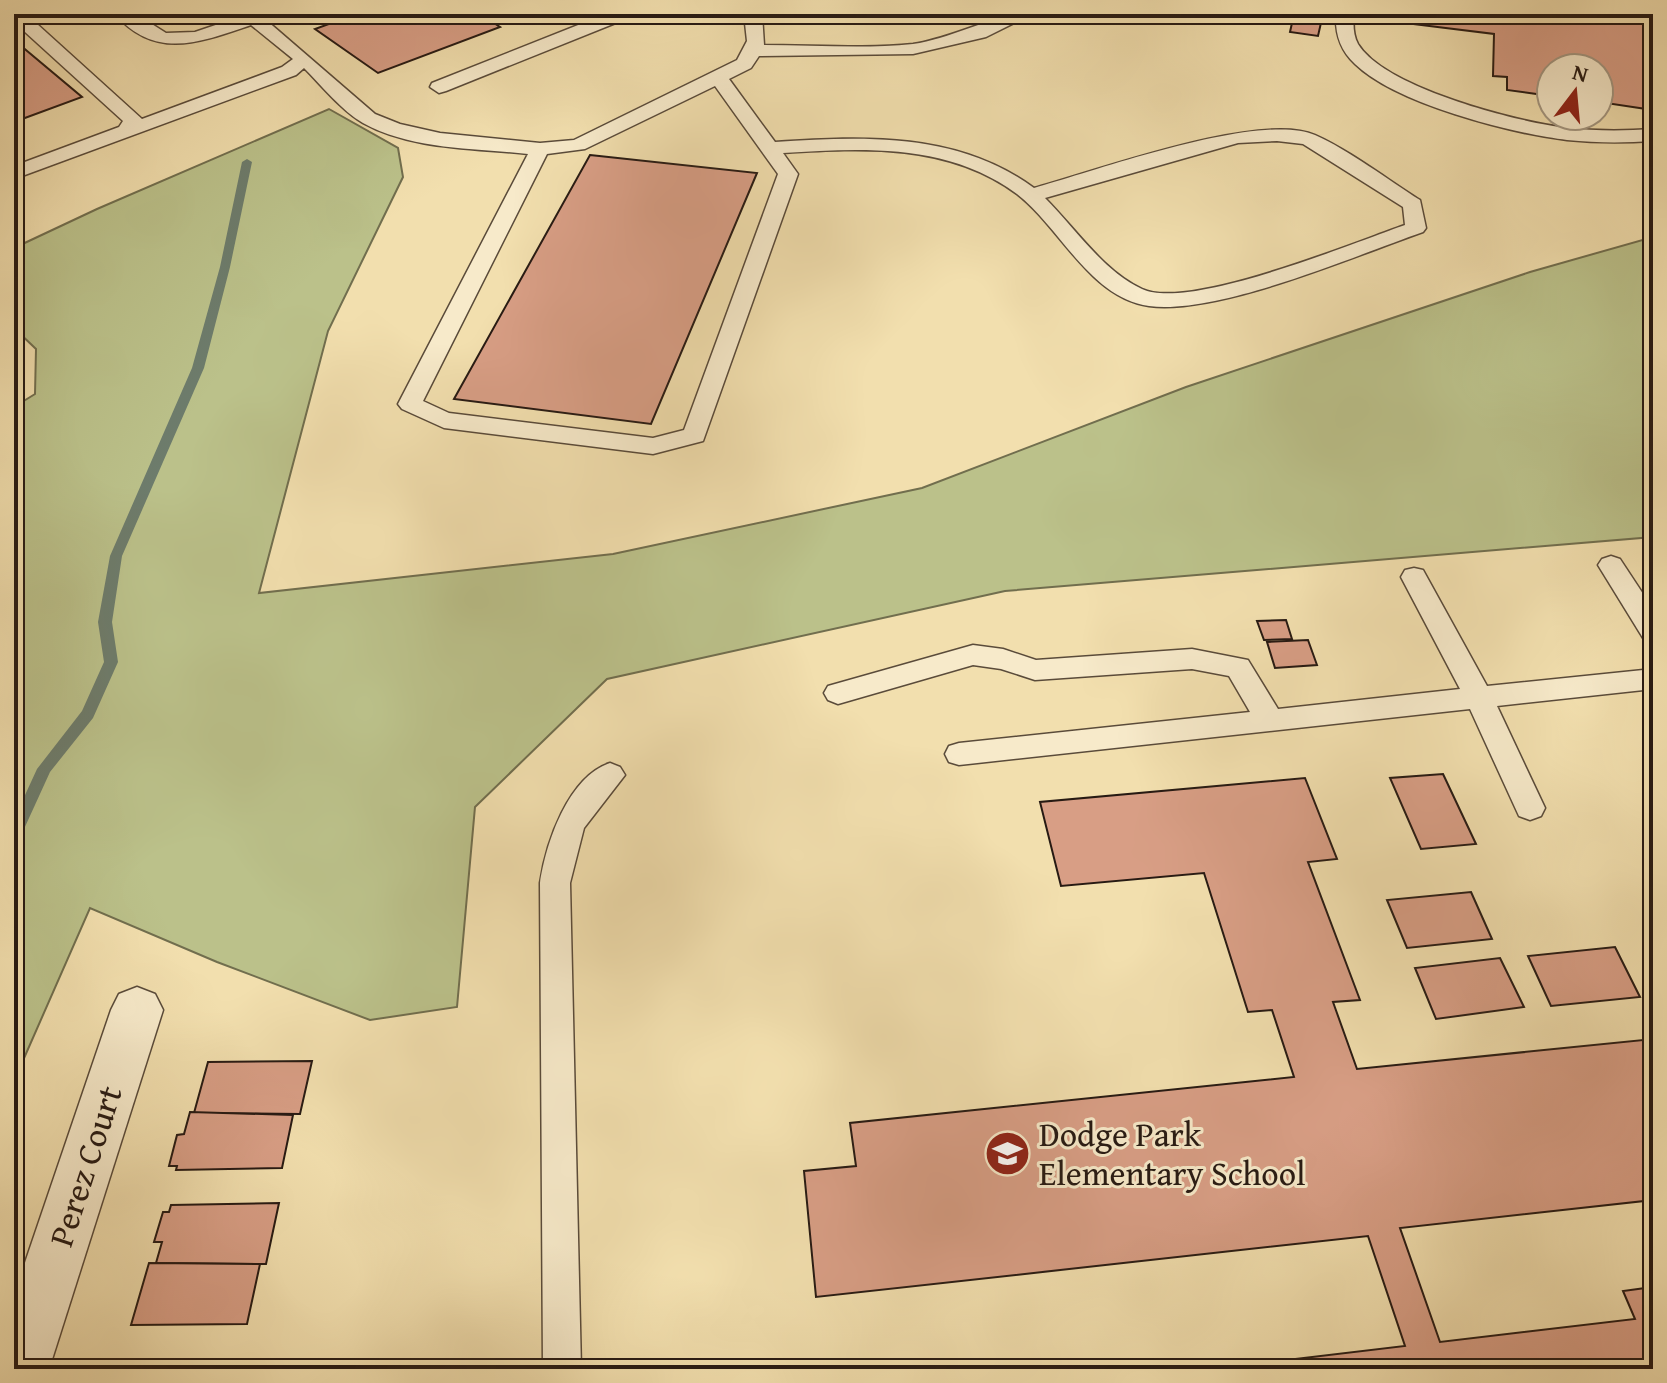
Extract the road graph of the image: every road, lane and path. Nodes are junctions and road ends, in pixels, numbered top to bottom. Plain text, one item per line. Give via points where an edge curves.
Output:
1 (16, 14) edge
2 (124, 14) edge
3 (622, 14) edge
4 (753, 14) edge
5 (1023, 14) edge
6 (1345, 14) edge
7 (260, 16) edge
8 (756, 51) junction
9 (304, 59) junction
10 (718, 77) junction
11 (439, 87) dead end
12 (126, 131) junction
13 (1653, 135) edge
14 (770, 148) junction
15 (540, 149) junction
16 (14, 173) edge
17 (1030, 196) junction
18 (1611, 565) dead end
19 (1414, 577) dead end
20 (1653, 631) edge
21 (1653, 679) edge
22 (838, 693) dead end
23 (1479, 698) junction
24 (1270, 720) junction
25 (959, 754) dead end
26 (610, 775) dead end
27 (1530, 808) dead end
28 (137, 1010) dead end
29 (19, 1369) edge
30 (562, 1369) edge

1 - 12 lane via 133,120
2 - 7 lane via 162,39 197,37
3 - 11 lane
4 - 8 lane
5 - 8 lane via 980,33 913,49
6 - 13 lane via 1349,46 1363,62 1393,82 1450,105 1551,132
7 - 9 lane
8 - 10 lane
9 - 12 lane via 289,71
9 - 15 lane via 368,118 394,129
10 - 14 lane
10 - 15 lane via 586,142
12 - 16 lane
14 - 15 lane via 788,174 694,435 653,446 444,420 410,404
14 - 17 lane via 870,142 929,149 983,163
17 - 17 lane via 1116,284 1149,299 1201,298 1416,228 1413,204 1308,139 1277,135 1237,137
18 - 20 lane
19 - 23 lane
21 - 23 lane
22 - 24 lane via 973,655 1035,670 1192,659 1238,667
23 - 24 lane
23 - 27 lane
24 - 25 lane
26 - 30 lane via 581,803 560,845 555,883
28 - 29 street, Perez Court

